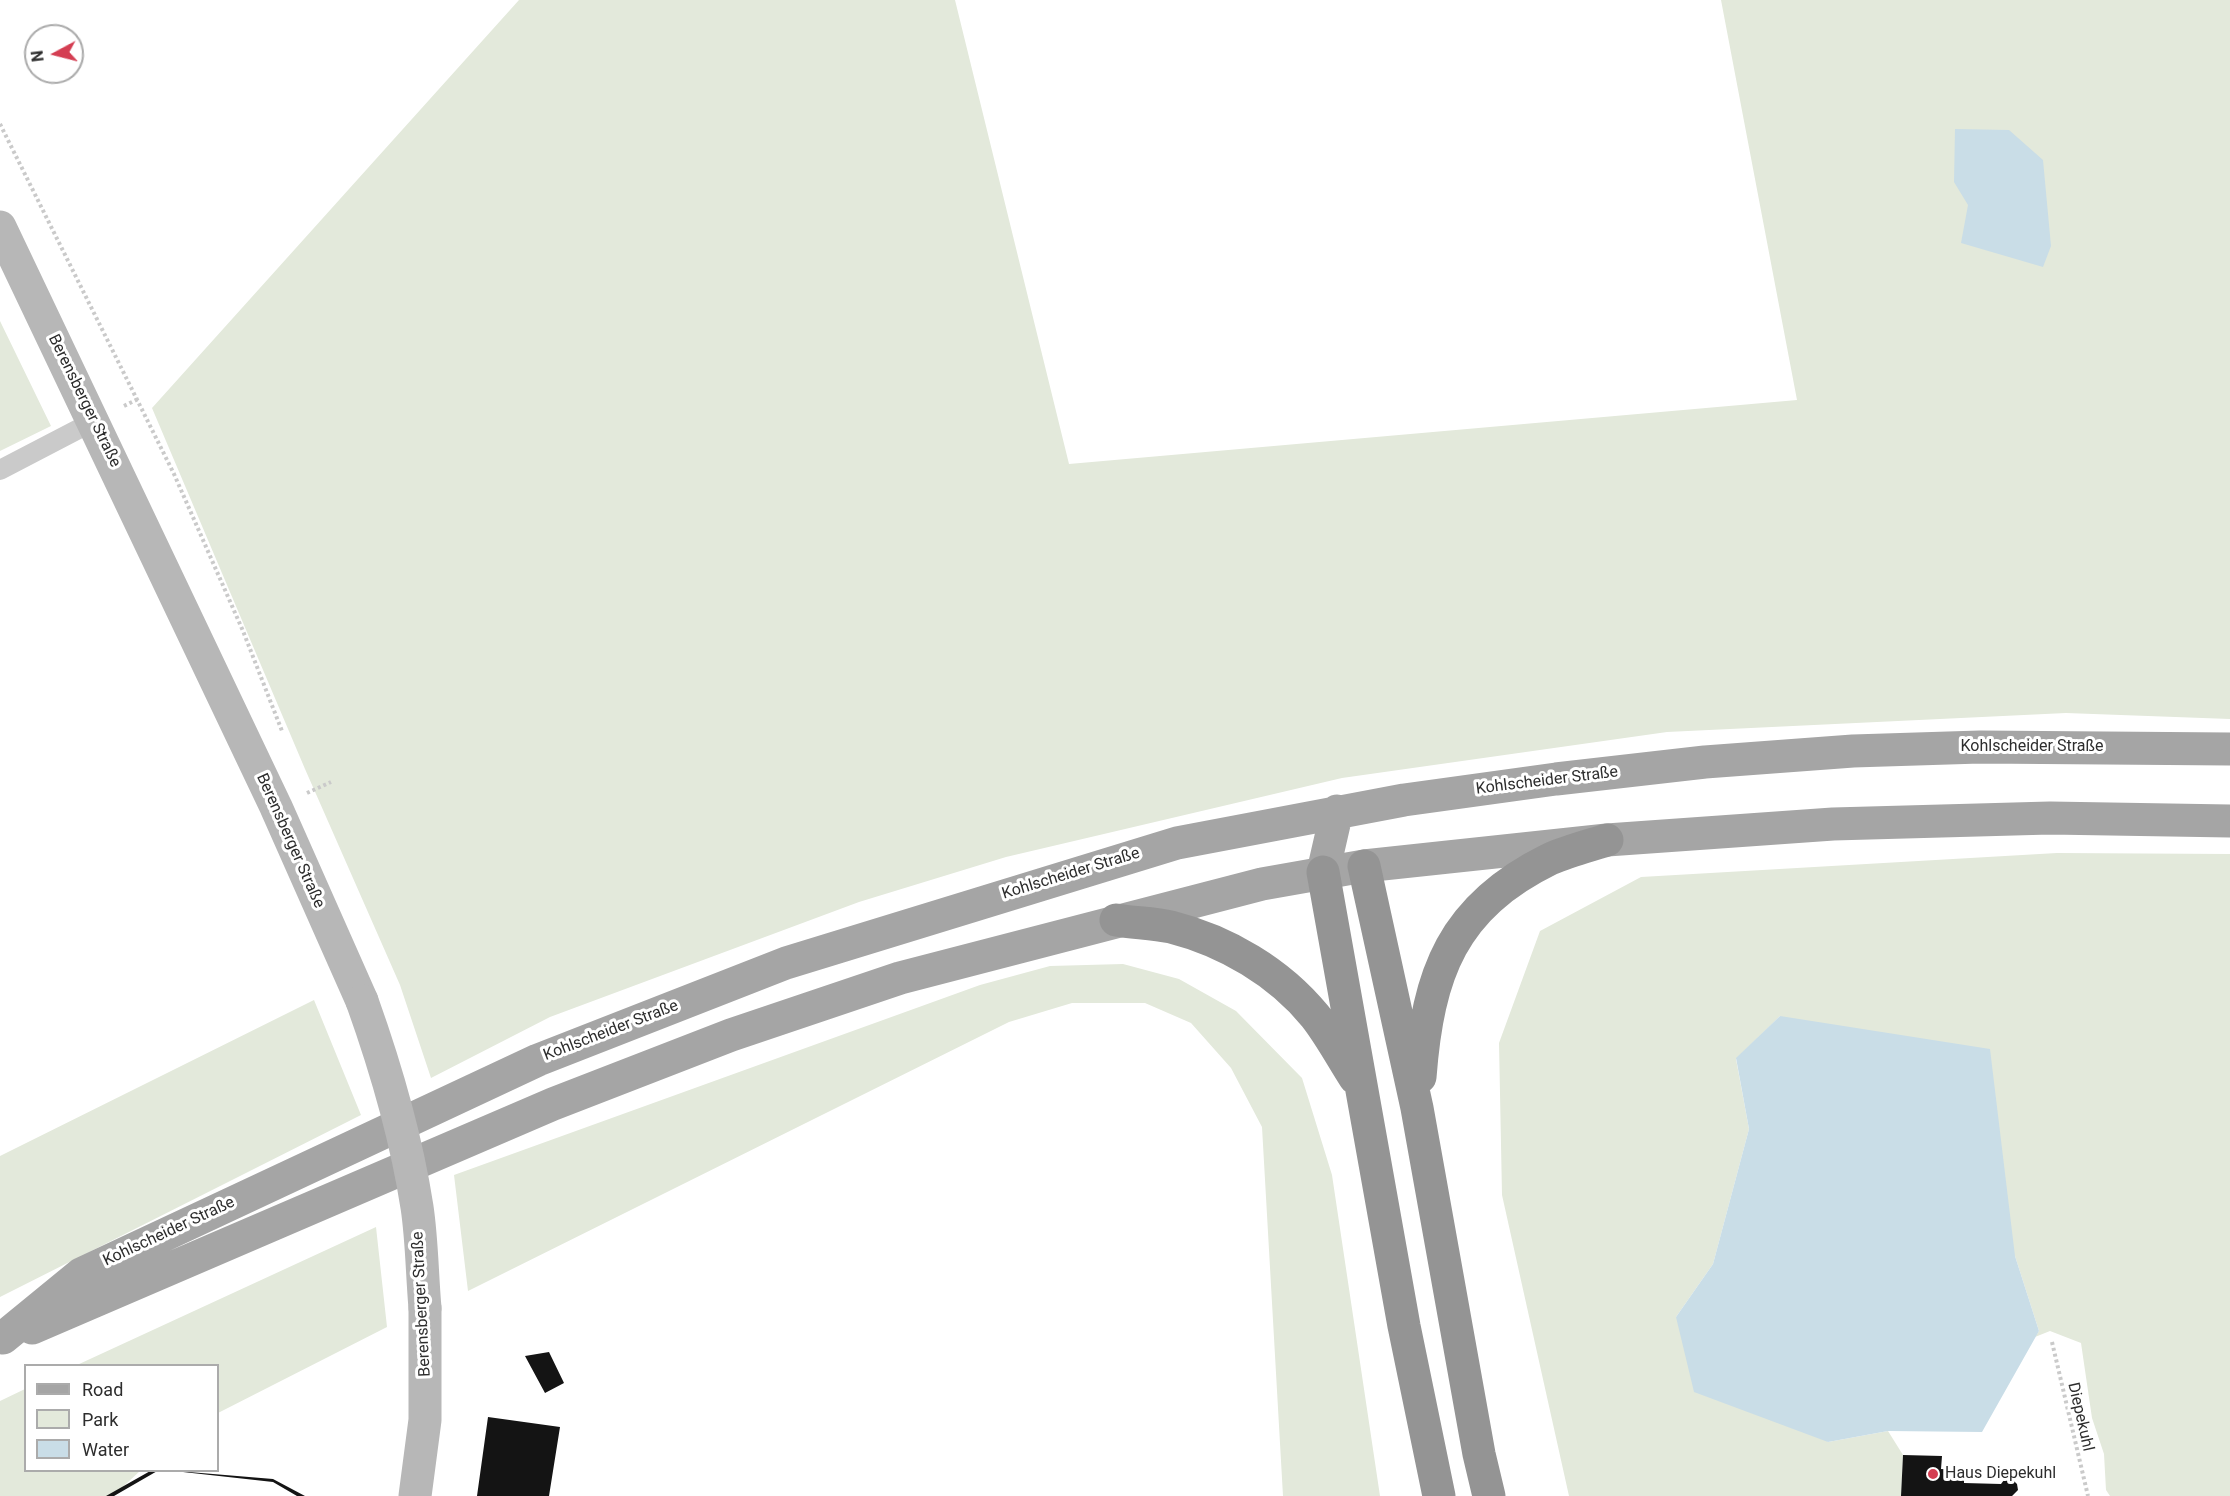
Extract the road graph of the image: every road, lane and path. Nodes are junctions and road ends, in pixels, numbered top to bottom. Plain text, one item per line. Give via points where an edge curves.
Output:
1 (0, 124) edge
2 (0, 227) edge
3 (94, 421) junction
4 (0, 470) edge
5 (285, 739) dead end
6 (2230, 749) edge
7 (302, 783) dead end
8 (311, 804) dead end
9 (1337, 810) junction
10 (2230, 821) edge
11 (1607, 840) junction
12 (1364, 866) junction
13 (1323, 872) junction
14 (1116, 921) junction
15 (1364, 1093) junction
16 (1417, 1108) junction
17 (2, 1339) edge
18 (2052, 1342) dead end
19 (415, 1496) edge
20 (1439, 1496) edge
21 (1489, 1496) edge
22 (2088, 1496) edge

1 - 5 path via 174,474
2 - 3 street, Berensberger Straße
3 - 4 lane
3 - 19 street, Berensberger Straße, bridge via 276,807 362,1001 384,1065 417,1208 425,1308 425,1420
6 - 9 main road, Kohlscheider Straße via 1980,747 1841,752 1556,778
7 - 8 path
9 - 12 main road
9 - 13 main road
9 - 17 main road, Kohlscheider Straße via 1177,843 923,918 786,963 538,1060 81,1274
10 - 11 main road, Kohlscheider Straße via 2050,818 1856,823
11 - 12 main road, Kohlscheider Straße
11 - 16 highway via 1551,858 1501,888 1463,928 1433,984 1423,1037
12 - 13 main road, Kohlscheider Straße
12 - 16 highway
13 - 14 main road, Kohlscheider Straße
13 - 15 highway
14 - 15 highway via 1170,927 1202,937 1252,961 1314,1016
14 - 17 main road, Kohlscheider Straße via 900,978 731,1035 553,1104
15 - 20 highway via 1404,1326
16 - 21 highway
18 - 22 path, Diepekuhl

